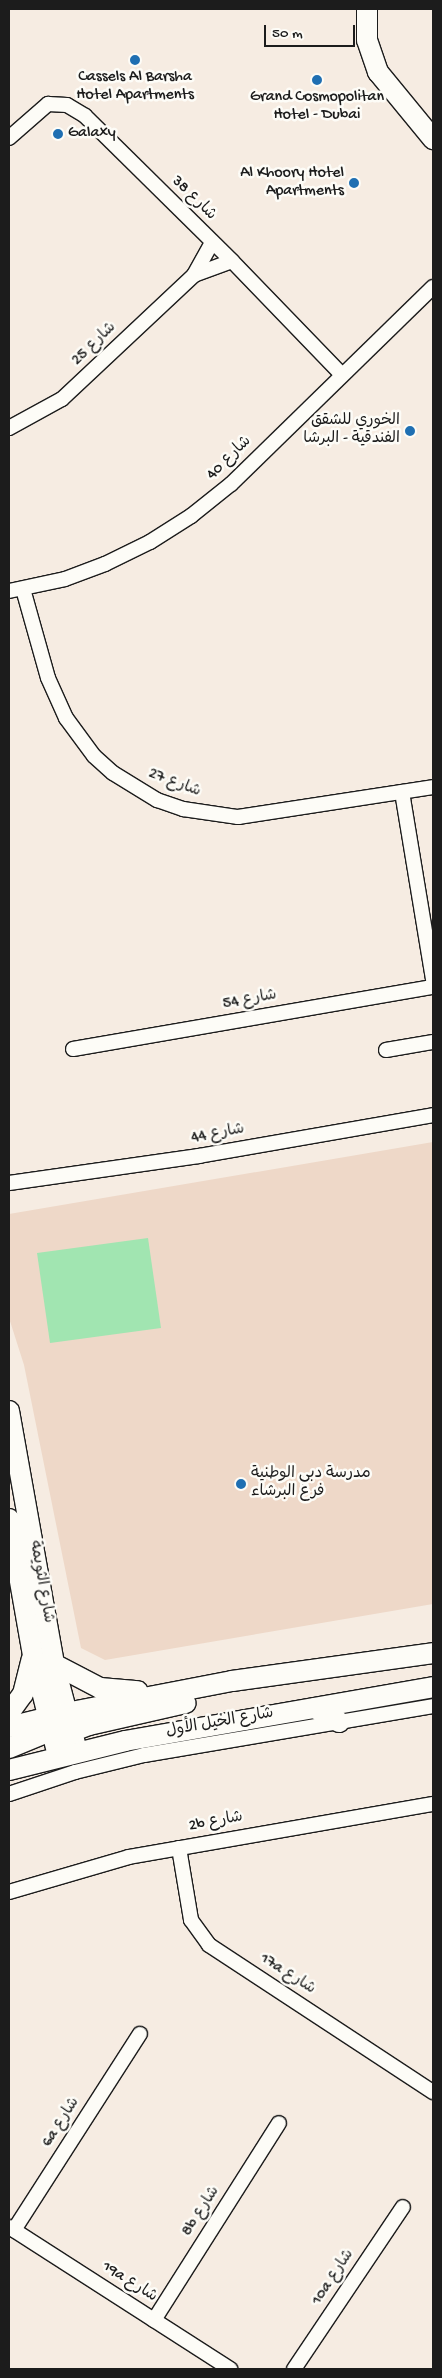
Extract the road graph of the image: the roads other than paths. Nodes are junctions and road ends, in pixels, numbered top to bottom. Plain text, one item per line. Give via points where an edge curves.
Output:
1 (367, 9) edge
2 (9, 138) edge
3 (433, 139) edge
4 (212, 243) junction
5 (232, 261) junction
6 (194, 274) junction
7 (433, 287) edge
8 (341, 374) junction
9 (9, 428) edge
10 (23, 589) junction
11 (9, 590) edge
12 (433, 787) edge
13 (402, 792) junction
14 (433, 980) edge
15 (433, 987) edge
16 (433, 1042) edge
17 (73, 1049) dead end
18 (386, 1050) dead end
19 (433, 1115) edge
20 (9, 1183) edge
21 (9, 1411) edge
22 (9, 1519) edge
23 (433, 1652) edge
24 (33, 1655) junction
25 (54, 1664) junction
26 (232, 1681) junction
27 (433, 1687) edge
28 (192, 1689) junction
29 (433, 1706) edge
30 (315, 1708) junction
31 (9, 1713) edge
32 (55, 1721) junction
33 (339, 1722) junction
34 (9, 1727) edge
35 (69, 1747) junction
36 (9, 1748) edge
37 (9, 1770) edge
38 (9, 1794) edge
39 (433, 1804) edge
40 (179, 1848) junction
41 (9, 1892) edge
42 (140, 2034) dead end
43 (433, 2092) edge
44 (280, 2122) dead end
45 (402, 2206) dead end
46 (11, 2228) edge
47 (154, 2320) junction
48 (230, 2369) edge
49 (294, 2369) edge

1 - 3 main road via 367,40 378,72
2 - 4 street, شارع 38 via 42,107 54,103 67,105 88,119
4 - 5 street, شارع 38
4 - 6 street, شارع 25
5 - 6 street, شارع 25
5 - 8 street, شارع 38
6 - 9 street, شارع 25 via 62,399
7 - 8 street, شارع 40
8 - 10 street, شارع 40 via 230,484 171,530 105,564
10 - 11 street, شارع 40
10 - 13 street, شارع 27 via 48,678 66,718 94,756 134,788 183,809 238,817
12 - 13 street, شارع 27
13 - 14 street
15 - 17 street, شارع 54
16 - 18 street
19 - 20 street, شارع 44 via 198,1156
21 - 25 main road, شارع الثويمة
22 - 24 main road, شارع الثويمة
23 - 26 main road
24 - 31 main road via 23,1694
24 - 32 main road, شارع الثويمة
25 - 28 main road via 109,1690
25 - 32 main road, شارع الثويمة
26 - 28 main road
26 - 35 main road via 190,1702 89,1725
27 - 30 main road, شارع الخيل الأول
28 - 32 main road
29 - 33 street
30 - 33 main road
30 - 35 main road, شارع الخيل الأول
32 - 34 main road
32 - 35 main road, شارع الثويمة
32 - 35 main road, شارع الثويمة
32 - 36 main road
33 - 38 street via 121,1760
35 - 37 main road, شارع الخيل الأول
39 - 40 street, 2b شارع
40 - 41 street, 2b شارع via 106,1863
40 - 43 street, 17a شارع via 192,1920 209,1945
42 - 46 street, 6a شارع
44 - 47 street, 8b شارع
45 - 49 street, 10a شارع
46 - 47 street, 19a شارع
47 - 48 street, 19a شارع

